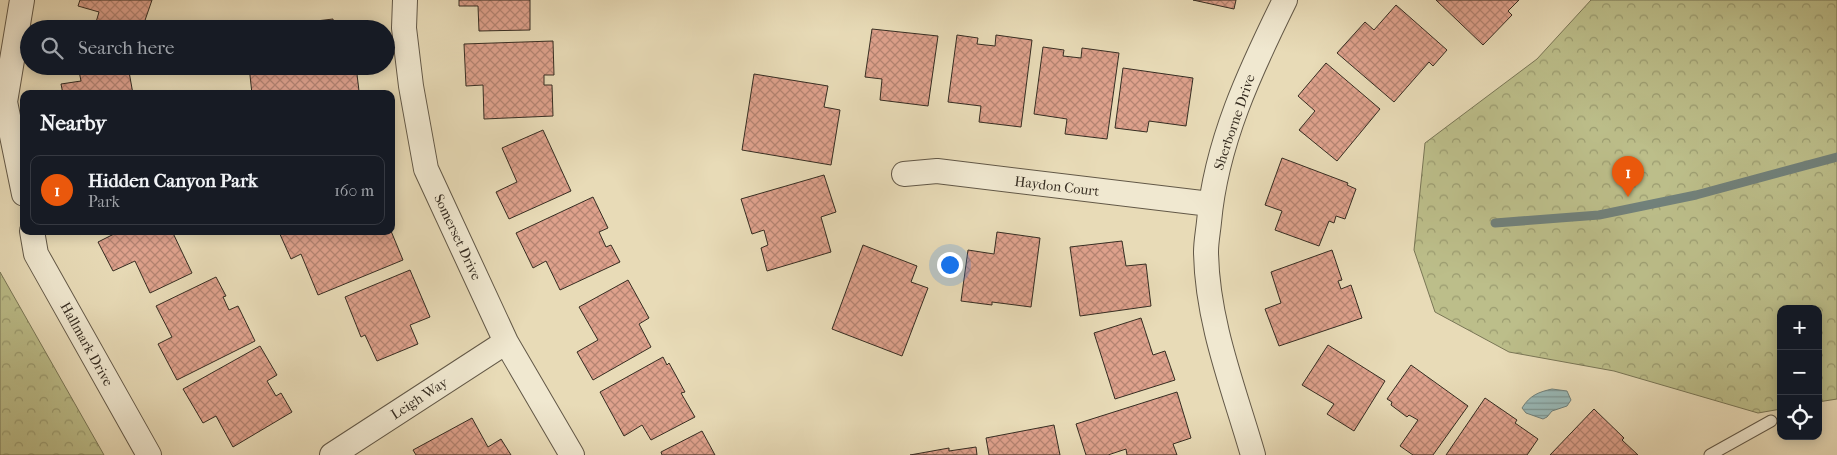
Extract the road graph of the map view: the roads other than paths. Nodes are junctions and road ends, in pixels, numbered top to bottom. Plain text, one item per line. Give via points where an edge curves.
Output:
1 (22, 0) edge
2 (405, 0) edge
3 (1284, 0) edge
4 (904, 174) dead end
5 (20, 175) edge
6 (1210, 204) junction
7 (33, 235) edge
8 (506, 342) junction
9 (1771, 421) dead end
10 (149, 455) edge
11 (332, 455) edge
12 (572, 455) edge
13 (1253, 455) edge
14 (1710, 455) edge

1 - 5 street via 5,102
2 - 8 street, Somerset Drive via 404,28 411,86 426,170
3 - 6 street, Sherborne Drive via 1254,63 1227,133
4 - 6 street, Haydon Court via 937,171
6 - 13 street, Sherborne Drive via 1206,251 1209,290 1216,330
7 - 10 street, Hallmark Drive via 36,254
8 - 11 street, Leigh Way
8 - 12 street, Somerset Drive
9 - 14 lane

